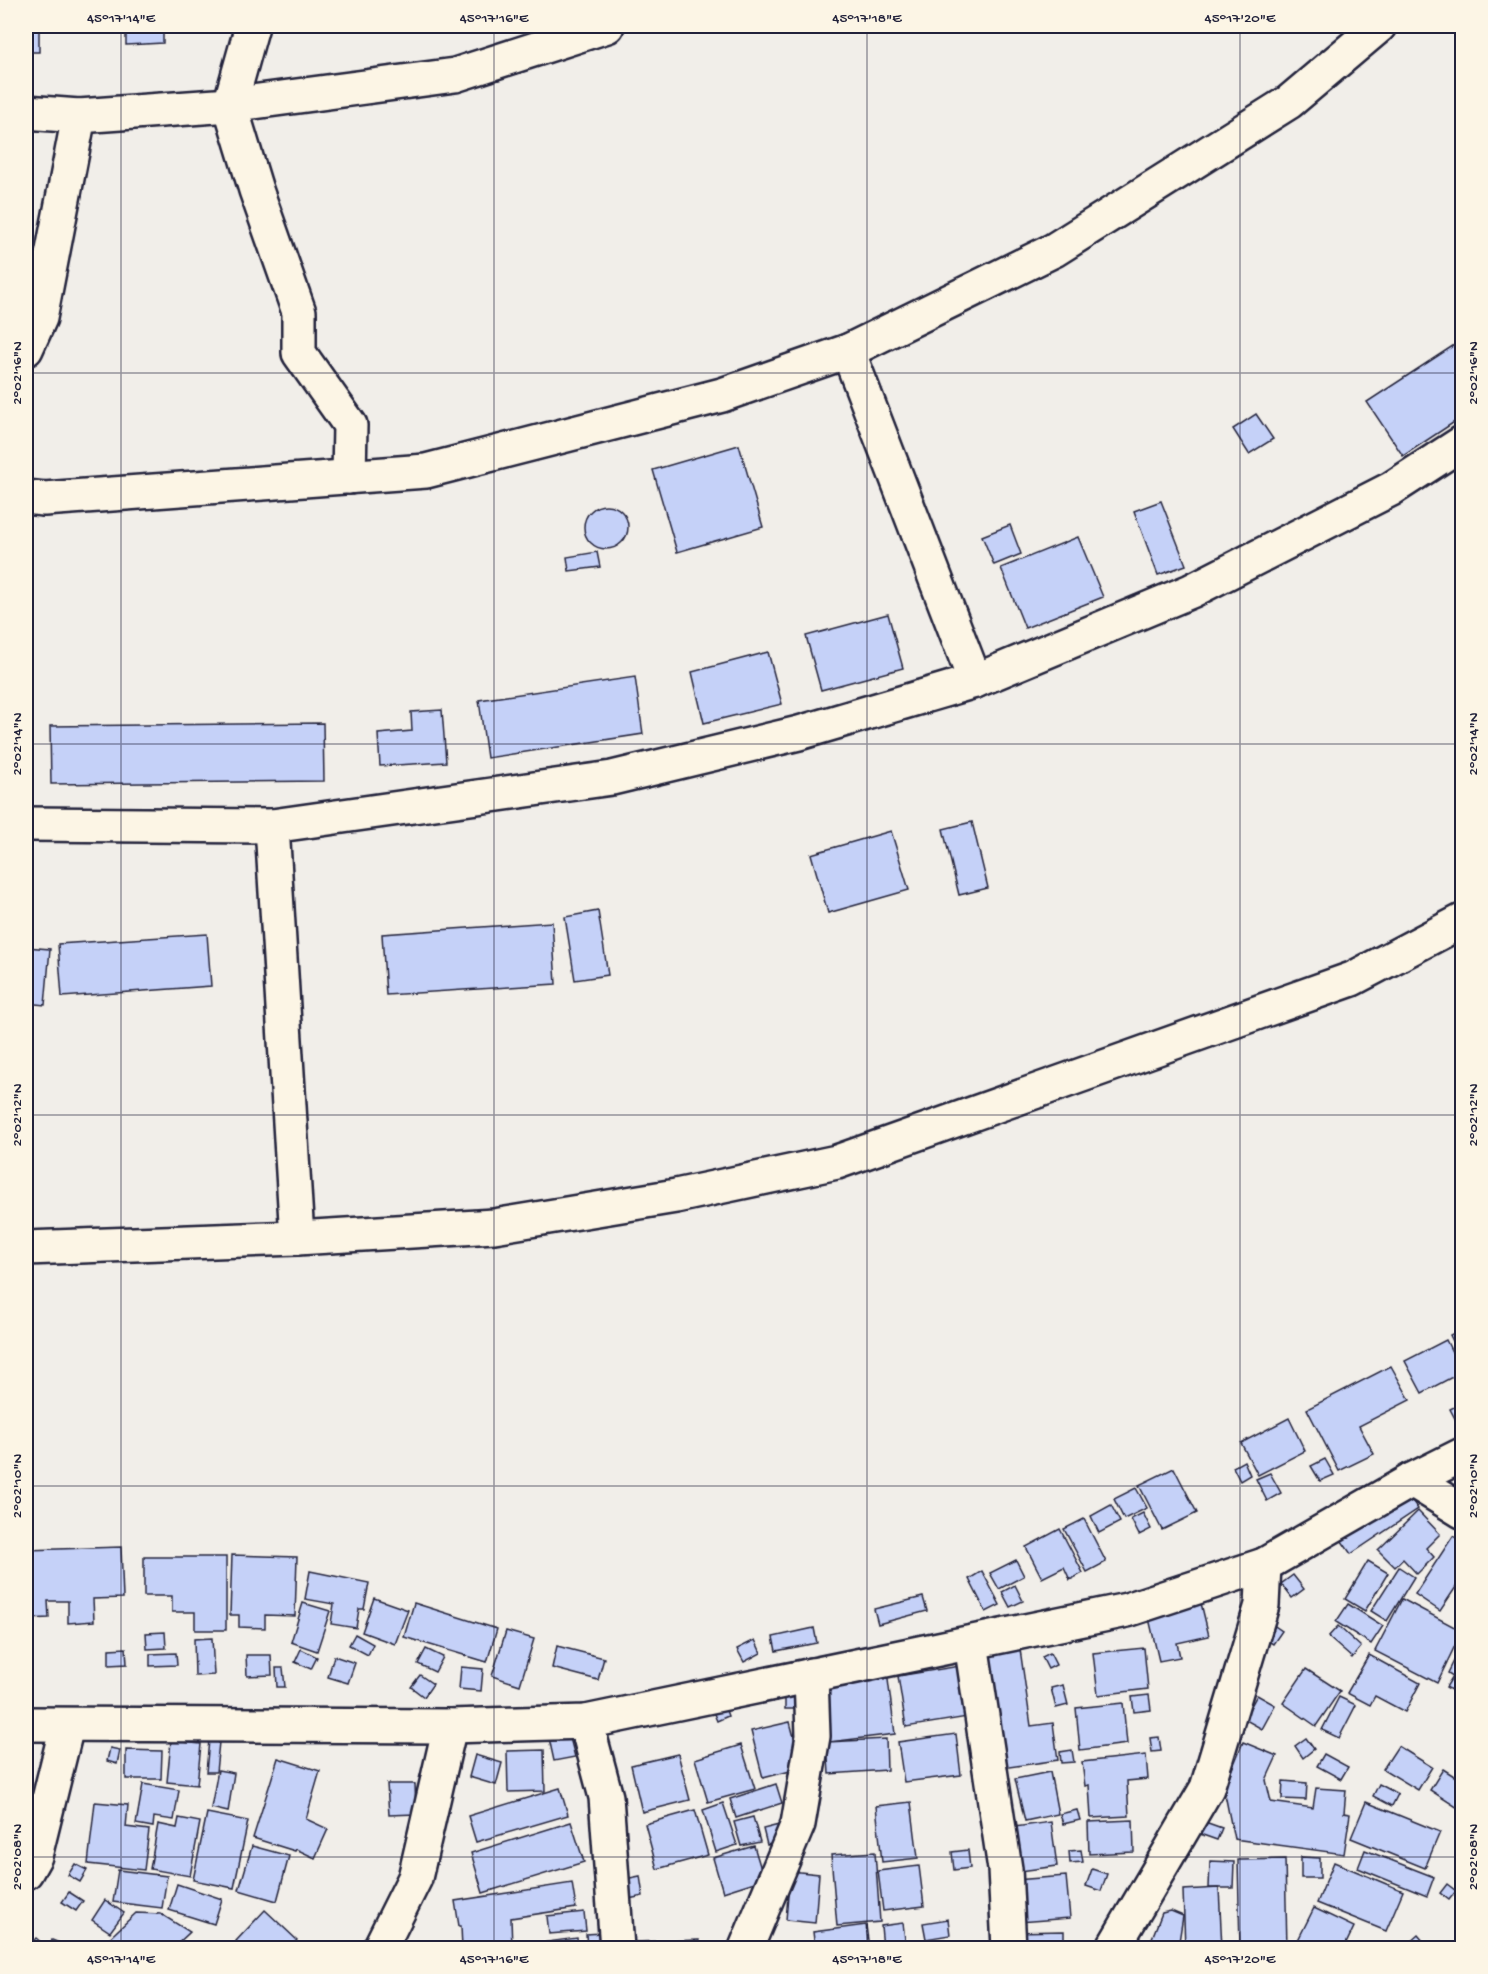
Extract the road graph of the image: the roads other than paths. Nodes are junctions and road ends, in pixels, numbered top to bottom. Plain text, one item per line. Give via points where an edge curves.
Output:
1 (252, 26) edge
2 (607, 26) edge
3 (1379, 26) edge
4 (230, 105) junction
5 (26, 112) edge
6 (79, 116) junction
7 (26, 349) edge
8 (848, 351) junction
9 (1462, 443) edge
10 (349, 477) junction
11 (26, 497) edge
12 (975, 681) junction
13 (26, 824) edge
14 (272, 826) junction
15 (1462, 921) edge
16 (297, 1238) junction
17 (26, 1248) edge
18 (1462, 1455) edge
19 (1412, 1480) junction
20 (1462, 1511) edge
21 (1264, 1565) junction
22 (971, 1643) junction
23 (810, 1676) junction
24 (586, 1722) junction
25 (26, 1724) edge
26 (67, 1725) junction
27 (450, 1725) junction
28 (26, 1872) edge
29 (380, 1948) edge
30 (617, 1948) edge
31 (746, 1948) edge
32 (1009, 1948) edge
33 (1113, 1948) edge

1 - 4 street
2 - 4 street via 455,75
3 - 8 street via 1289,102 1054,250
4 - 6 street
4 - 10 street via 299,312 299,353 350,425
5 - 6 street
6 - 7 street via 40,318
8 - 10 street via 722,394 426,471
8 - 12 street
9 - 12 street via 1391,489 1191,591
10 - 11 street via 44,499
12 - 14 street via 799,733 612,778
13 - 14 street
14 - 16 street
15 - 16 street via 1352,979 837,1161 676,1196 494,1226
16 - 17 street
18 - 19 street
19 - 20 street
19 - 21 street
21 - 22 street via 1127,1610
21 - 33 street via 1262,1605 1207,1788
22 - 23 street
22 - 32 street via 1005,1869
23 - 24 street
23 - 31 street via 813,1736 798,1824
24 - 27 street
24 - 30 street via 606,1797
25 - 26 street
26 - 27 street
26 - 28 street via 35,1856
27 - 29 street via 415,1878

